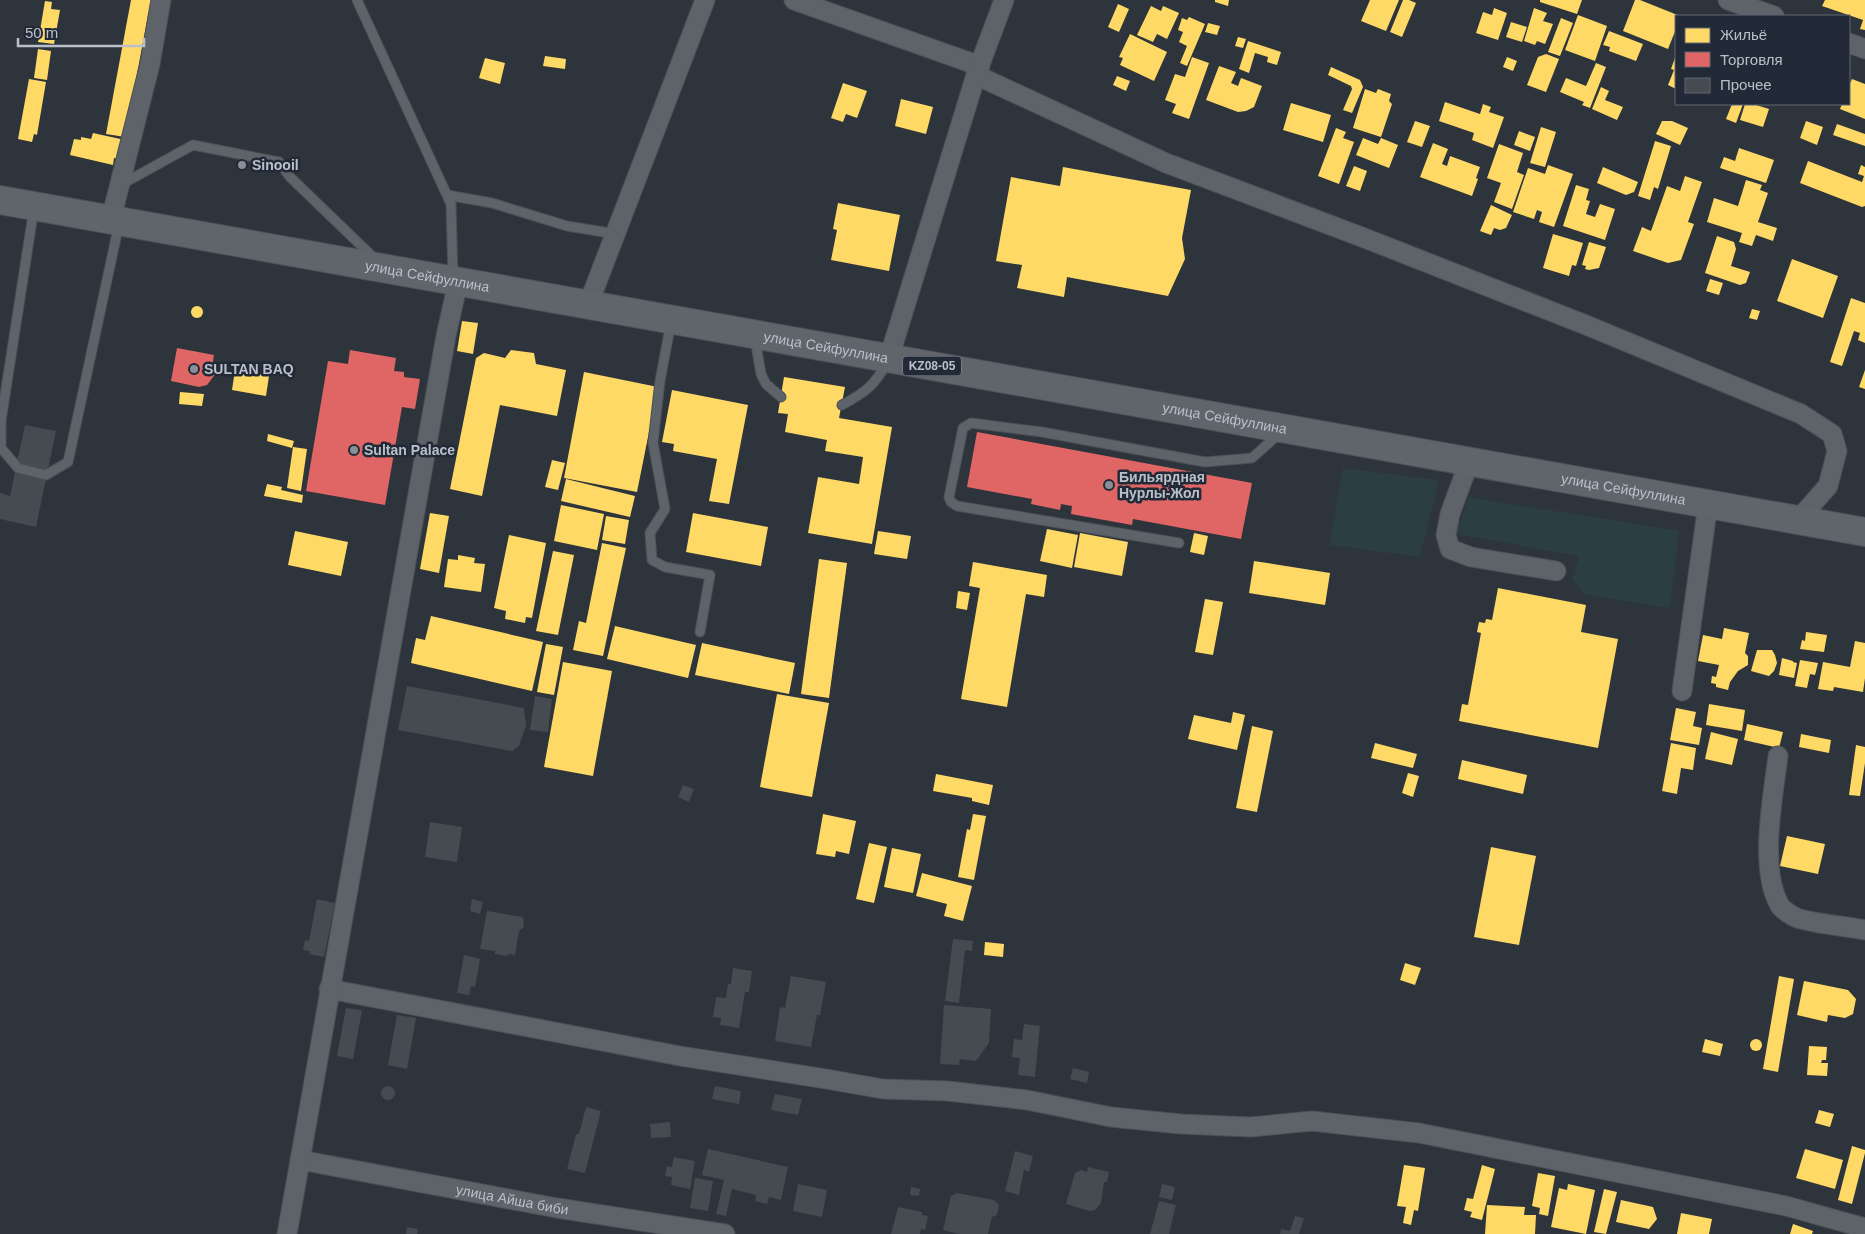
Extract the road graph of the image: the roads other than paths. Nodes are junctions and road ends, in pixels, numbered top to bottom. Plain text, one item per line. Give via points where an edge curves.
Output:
1 (161, 0) edge
2 (357, 0) edge
3 (706, 0) edge
4 (794, 0) edge
5 (1004, 0) edge
6 (1728, 0) edge
7 (1771, 15) edge
8 (1850, 43) edge
9 (1865, 49) edge
10 (978, 71) junction
11 (119, 185) junction
12 (447, 194) junction
13 (0, 200) edge
14 (34, 206) junction
15 (115, 220) junction
16 (616, 234) junction
17 (385, 269) junction
18 (456, 281) junction
19 (588, 305) junction
20 (671, 318) junction
21 (754, 334) junction
22 (889, 358) junction
23 (781, 397) dead end
24 (842, 406) dead end
25 (1283, 429) junction
26 (1469, 462) junction
27 (1708, 504) junction
28 (1798, 520) junction
29 (1865, 532) edge
30 (1179, 543) dead end
31 (1556, 571) dead end
32 (700, 632) dead end
33 (1682, 691) dead end
34 (1778, 756) dead end
35 (1865, 930) edge
36 (330, 989) junction
37 (300, 1160) junction
38 (1865, 1228) edge
39 (287, 1234) edge
40 (726, 1234) edge

1 - 11 street via 150,64
2 - 12 lane
3 - 16 street
4 - 10 street
5 - 10 street
6 - 7 street
8 - 9 street
10 - 22 street
10 - 28 street via 1166,163 1550,310 1801,414 1832,434 1837,451 1828,486
11 - 15 street
11 - 17 lane via 193,145 279,162
12 - 16 lane via 492,203 567,226
12 - 18 lane via 451,204
13 - 14 main road, улица Сейфуллина / KZ08-05
14 - 15 main road, улица Сейфуллина / KZ08-05
14 - 15 lane via 1,421 1,448 18,468 46,475 68,462
15 - 17 main road, улица Сейфуллина / KZ08-05
16 - 19 street
17 - 18 main road, улица Сейфуллина / KZ08-05
18 - 19 main road, улица Сейфуллина / KZ08-05
18 - 36 street
19 - 20 main road, улица Сейфуллина / KZ08-05
20 - 21 main road, улица Сейфуллина / KZ08-05
20 - 32 lane via 653,442 665,509 650,533 652,560 665,567 710,575
21 - 22 main road, улица Сейфуллина / KZ08-05
21 - 23 lane via 761,374 766,384
22 - 24 lane via 879,378 865,393
22 - 25 main road, улица Сейфуллина / KZ08-05
25 - 26 main road, улица Сейфуллина / KZ08-05
25 - 30 lane via 1252,458 1205,462 1033,431 971,423 963,428 949,497 957,506
26 - 27 main road, улица Сейфуллина / KZ08-05
26 - 31 street via 1450,514 1446,535 1450,549 1471,557
27 - 28 main road, улица Сейфуллина / KZ08-05
27 - 33 street
28 - 29 main road, улица Сейфуллина / KZ08-05
34 - 35 street via 1769,861 1771,884 1780,906 1796,917
36 - 37 street
36 - 38 street via 680,1056 883,1089 948,1091 1027,1100 1111,1117 1181,1124 1250,1127 1312,1121 1419,1133 1786,1206
37 - 39 street
37 - 40 street, улица Айша биби via 557,1208

